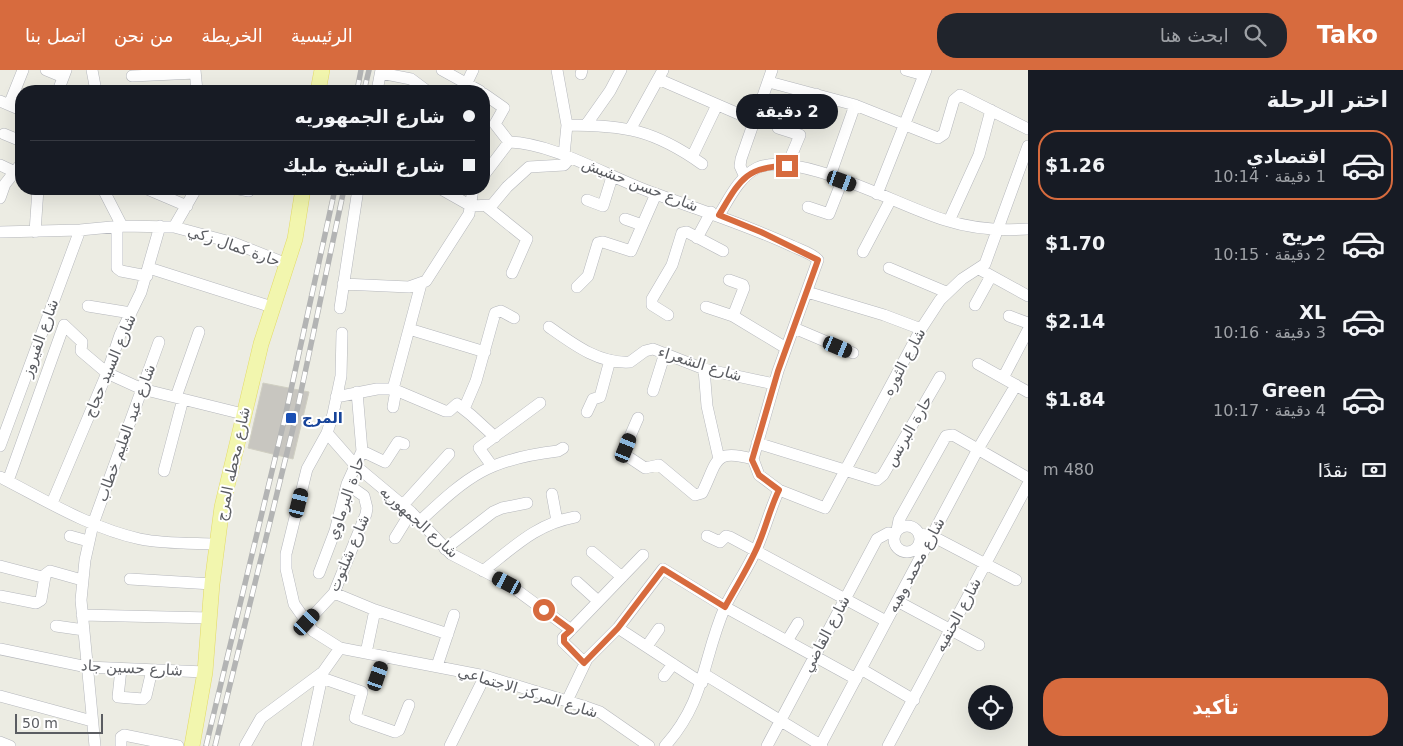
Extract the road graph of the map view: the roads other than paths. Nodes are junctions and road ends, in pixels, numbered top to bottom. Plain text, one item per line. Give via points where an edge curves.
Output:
1 (23, 70) edge
2 (46, 70) edge
3 (92, 70) edge
4 (322, 70) edge
5 (442, 70) edge
6 (473, 70) edge
7 (557, 70) edge
8 (620, 70) edge
9 (906, 70) edge
10 (381, 71) edge
11 (195, 72) edge
12 (64, 73) edge
13 (925, 73) edge
14 (768, 74) edge
15 (660, 75) edge
16 (132, 76) dead end
17 (60, 85) edge
18 (95, 85) edge
19 (196, 85) edge
20 (319, 85) edge
21 (378, 85) edge
22 (419, 85) edge
23 (462, 85) edge
24 (466, 85) edge
25 (816, 94) junction
26 (490, 98) edge
27 (5, 103) edge
28 (718, 105) junction
29 (856, 105) junction
30 (991, 110) junction
31 (809, 116) dead end
32 (755, 121) junction
33 (906, 124) junction
34 (568, 125) junction
35 (586, 125) junction
36 (631, 128) junction
37 (778, 128) dead end
38 (1028, 129) edge
39 (4, 134) dead end
40 (15, 139) edge
41 (509, 142) junction
42 (1027, 151) edge
43 (567, 157) junction
44 (0, 165) edge
45 (787, 166) junction
46 (15, 168) edge
47 (490, 168) edge
48 (15, 172) edge
49 (830, 176) junction
50 (612, 177) junction
51 (745, 177) junction
52 (842, 181) junction
53 (656, 194) junction
54 (877, 194) junction
55 (38, 195) edge
56 (106, 195) edge
57 (161, 195) edge
58 (193, 195) edge
59 (302, 195) edge
60 (357, 195) edge
61 (452, 195) edge
62 (472, 195) edge
63 (0, 196) edge
64 (891, 199) junction
65 (587, 200) dead end
66 (187, 206) junction
67 (471, 206) junction
68 (486, 206) junction
69 (808, 207) dead end
70 (715, 213) junction
71 (626, 219) dead end
72 (949, 221) junction
73 (642, 225) junction
74 (119, 226) junction
75 (160, 226) junction
76 (174, 227) junction
77 (1028, 229) edge
78 (80, 230) junction
79 (997, 230) junction
80 (0, 232) edge
81 (36, 232) junction
82 (697, 238) junction
83 (723, 251) dead end
84 (863, 252) dead end
85 (287, 264) junction
86 (889, 268) dead end
87 (978, 269) junction
88 (148, 272) junction
89 (512, 272) dead end
90 (992, 276) junction
91 (729, 280) dead end
92 (343, 284) junction
93 (421, 284) junction
94 (577, 287) dead end
95 (807, 292) junction
96 (946, 292) junction
97 (1028, 296) edge
98 (975, 305) dead end
99 (88, 306) dead end
100 (272, 307) junction
101 (706, 307) dead end
102 (340, 308) dead end
103 (131, 313) junction
104 (668, 315) dead end
105 (733, 316) junction
106 (1009, 316) dead end
107 (514, 318) dead end
108 (1028, 323) edge
109 (549, 327) dead end
110 (794, 328) junction
111 (409, 329) junction
112 (921, 329) junction
113 (1028, 330) edge
114 (199, 332) dead end
115 (342, 333) dead end
116 (159, 342) dead end
117 (786, 348) junction
118 (485, 352) junction
119 (665, 353) junction
120 (854, 353) dead end
121 (610, 360) junction
122 (978, 364) dead end
123 (704, 368) junction
124 (107, 373) junction
125 (940, 377) dead end
126 (1003, 378) junction
127 (774, 384) junction
128 (1016, 385) junction
129 (142, 388) junction
130 (394, 390) junction
131 (653, 391) dead end
132 (356, 392) junction
133 (1028, 392) edge
134 (336, 397) junction
135 (180, 398) junction
136 (540, 403) dead end
137 (393, 407) dead end
138 (464, 410) junction
139 (587, 412) dead end
140 (243, 414) junction
141 (638, 418) dead end
142 (327, 433) junction
143 (494, 437) junction
144 (757, 443) junction
145 (404, 444) dead end
146 (0, 446) edge
147 (563, 448) dead end
148 (978, 449) junction
149 (362, 451) junction
150 (449, 454) dead end
151 (719, 459) junction
152 (752, 460) junction
153 (356, 466) junction
154 (492, 466) junction
155 (846, 470) junction
156 (164, 471) dead end
157 (1028, 478) edge
158 (4, 479) edge
159 (347, 484) junction
160 (1028, 484) edge
161 (779, 490) junction
162 (552, 494) dead end
163 (527, 502) dead end
164 (52, 503) junction
165 (407, 509) junction
166 (575, 517) dead end
167 (420, 521) junction
168 (556, 521) junction
169 (93, 524) junction
170 (896, 532) junction
171 (926, 535) junction
172 (70, 536) dead end
173 (707, 536) dead end
174 (395, 538) dead end
175 (88, 541) junction
176 (216, 544) junction
177 (445, 549) junction
178 (755, 551) junction
179 (592, 552) dead end
180 (644, 554) dead end
181 (984, 564) junction
182 (0, 566) edge
183 (483, 571) junction
184 (319, 573) dead end
185 (45, 576) junction
186 (622, 577) junction
187 (130, 579) dead end
188 (82, 580) junction
189 (1016, 580) dead end
190 (577, 582) dead end
191 (212, 584) junction
192 (334, 593) junction
193 (0, 596) edge
194 (845, 599) junction
195 (598, 601) junction
196 (897, 601) junction
197 (725, 607) junction
198 (375, 610) junction
199 (82, 615) junction
200 (454, 615) dead end
201 (210, 618) junction
202 (886, 621) junction
203 (307, 622) junction
204 (798, 623) dead end
205 (56, 626) dead end
206 (618, 628) junction
207 (659, 629) dead end
208 (84, 630) junction
209 (571, 630) junction
210 (950, 630) junction
211 (448, 634) junction
212 (787, 641) junction
213 (647, 646) junction
214 (978, 646) dead end
215 (340, 648) junction
216 (0, 649) edge
217 (366, 653) junction
218 (384, 656) junction
219 (814, 656) junction
220 (584, 663) junction
221 (673, 664) junction
222 (436, 666) junction
223 (87, 667) junction
224 (121, 669) junction
225 (152, 670) junction
226 (205, 672) junction
227 (859, 674) junction
228 (322, 675) junction
229 (378, 676) dead end
230 (485, 676) junction
231 (664, 676) dead end
232 (703, 678) junction
233 (0, 696) edge
234 (914, 700) junction
235 (567, 701) junction
236 (409, 705) dead end
237 (92, 722) junction
238 (780, 722) junction
239 (0, 742) edge
240 (10, 746) edge
241 (95, 746) edge
242 (120, 746) edge
243 (178, 746) edge
244 (192, 746) edge
245 (245, 746) edge
246 (307, 746) edge
247 (450, 746) edge
248 (649, 746) edge
249 (665, 746) edge
250 (767, 746) edge
251 (821, 746) edge
252 (888, 746) edge

1 - 27 street
2 - 12 street
3 - 18 street
4 - 20 main road
5 - 23 street
6 - 24 street
7 - 34 street
8 - 35 street via 610,91
9 - 13 street
10 - 21 street
10 - 22 street via 411,79
11 - 16 street
11 - 19 street
12 - 17 street
13 - 33 street
14 - 25 street
14 - 32 street
15 - 28 street
15 - 36 street
25 - 29 street
25 - 31 street
26 - 41 street via 504,108 495,124
28 - 32 street
28 - 36 street via 697,160 666,141
29 - 33 street
29 - 49 street
30 - 33 street via 960,95 954,100 941,137
30 - 38 street
30 - 72 street via 979,155
32 - 51 street via 740,166
33 - 54 street
34 - 35 street
34 - 43 street
35 - 36 street
37 - 45 street via 800,136
39 - 40 street
41 - 43 street, شارع حسن حشيش via 523,142
41 - 47 street
42 - 79 street, شارع الثوره
43 - 50 street, شارع حسن حشيش
43 - 68 street via 564,165 529,167 492,205
44 - 46 street
45 - 49 street
45 - 51 street via 758,168
48 - 63 street
49 - 52 street
50 - 53 street, شارع حسن حشيش
50 - 65 street via 603,206
51 - 70 street
52 - 54 street
52 - 69 street via 829,214
53 - 70 street, شارع حسن حشيش
53 - 73 street
54 - 64 street
55 - 81 street
56 - 74 street
57 - 66 street
58 - 66 street
59 - 85 main road, شارع محطه المرج
60 - 92 street
61 - 67 street
62 - 67 street
64 - 72 street
64 - 84 street
66 - 76 street
67 - 68 street
67 - 93 street via 434,271
68 - 89 street via 527,239
70 - 82 street
70 - 95 street, شارع حسن حشيش via 816,257 818,264
71 - 73 street
72 - 79 street
73 - 94 street via 631,251 598,243 588,276
74 - 75 street, حارة كمال زكي
74 - 78 street, حارة كمال زكي
74 - 88 street via 116,268
75 - 76 street, حارة كمال زكي
75 - 88 street, شارع السيد حجاج
76 - 85 street, حارة كمال زكي via 234,243
77 - 79 street
78 - 81 street, حارة كمال زكي
78 - 146 street, شارع الفيروز
79 - 87 street, شارع الثوره via 985,264
80 - 81 street, حارة كمال زكي
82 - 83 street
82 - 104 street via 687,232 682,233 670,269 652,299 652,304
85 - 100 main road, شارع محطه المرج
86 - 96 street
87 - 90 street
87 - 96 street, شارع الثوره
88 - 100 street
88 - 103 street, شارع السيد حجاج
90 - 97 street
90 - 98 street
91 - 105 street via 744,288
92 - 93 street
92 - 102 street
93 - 111 street
95 - 110 street
95 - 112 street
96 - 112 street, شارع الثوره
99 - 103 street
100 - 140 main road, شارع محطه المرج
101 - 105 street
103 - 124 street, شارع السيد حجاج
105 - 117 street
106 - 108 street
107 - 118 street via 501,311 495,313
109 - 121 street, شارع الشعراء via 578,347
110 - 117 street
110 - 120 street
111 - 118 street
111 - 130 street
112 - 155 street, شارع الثوره
113 - 126 street
114 - 135 street
115 - 134 street via 343,355
116 - 129 street, شارع عبد العليم خطاب
117 - 127 street
118 - 138 street
119 - 121 street, شارع الشعراء via 648,349 630,362
119 - 123 street, شارع الشعراء
119 - 131 street
121 - 139 street via 600,397 593,399
122 - 126 street
123 - 127 street, شارع الشعراء
123 - 151 street via 707,406
124 - 129 street
124 - 158 street via 81,351 82,342 64,324
124 - 164 street, شارع السيد حجاج
125 - 155 street, حارة البرنس via 880,478 874,480
126 - 128 street
127 - 144 street
128 - 133 street
128 - 148 street, شارع محمد وهبه
129 - 135 street
129 - 169 street, شارع عبد العليم خطاب
130 - 132 street via 377,388
130 - 137 street
130 - 138 street via 445,411 454,404
132 - 134 street
132 - 149 street, حارة البرماوي
134 - 142 street
135 - 140 street
135 - 156 street
136 - 143 street
138 - 143 street
140 - 176 main road, شارع محطه المرج
141 - 151 street via 626,448 627,456 644,468 659,464 692,493 702,493
142 - 153 street, شارع الجمهوريه
142 - 203 street via 308,469 286,554 294,604
143 - 154 street via 479,449
144 - 152 street
144 - 155 street
145 - 149 street via 398,442 384,463
147 - 154 street
148 - 157 street
148 - 170 street via 953,436 946,436 899,520
148 - 171 street, شارع محمد وهبه
149 - 153 street, حارة البرماوي
150 - 165 street
151 - 152 street via 730,454
152 - 161 street via 759,475
153 - 159 street, حارة البرماوي
153 - 165 street, شارع الجمهوريه
154 - 167 street via 458,486
155 - 161 street, شارع الثوره via 825,508
158 - 164 street
159 - 184 street, حارة البرماوي via 335,531
159 - 192 street, شارع شلتوت via 360,490 367,508
160 - 181 street, شارع الحنفيه
161 - 178 street
162 - 168 street
163 - 177 street via 493,512
164 - 169 street
165 - 167 street, شارع الجمهوريه
165 - 174 street
166 - 168 street
167 - 177 street, شارع الجمهوريه
168 - 183 street via 535,530
169 - 175 street, شارع عبد العليم خطاب
169 - 176 street via 158,542
170 - 171 street via 910,525
170 - 171 street via 894,543 905,552 918,547
170 - 194 street, شارع القاضي via 877,539
171 - 181 street
171 - 196 street, شارع محمد وهبه
172 - 175 street
173 - 178 street via 720,542 726,536
175 - 188 street, شارع عبد العليم خطاب
176 - 191 main road, شارع محطه المرج
177 - 183 street, شارع الجمهوريه
178 - 194 street
178 - 197 street
179 - 186 street
180 - 186 street
181 - 189 street
181 - 210 street, شارع الحنفيه
182 - 185 street
183 - 209 street, شارع الجمهوريه via 507,583
185 - 188 street via 50,571
185 - 193 street via 39,602
186 - 195 street
187 - 191 street
188 - 199 street, شارع عبد العليم خطاب
190 - 195 street
191 - 201 main road, شارع محطه المرج
192 - 198 street
192 - 203 street, شارع شلتوت
194 - 202 street
194 - 219 street, شارع القاضي
195 - 209 street
196 - 202 street, شارع محمد وهبه
196 - 210 street
197 - 206 street via 663,569
197 - 212 street
197 - 232 street
198 - 211 street
198 - 217 street
199 - 201 street
199 - 208 street, شارع عبد العليم خطاب
200 - 211 street
201 - 226 main road, شارع محطه المرج
202 - 227 street, شارع محمد وهبه
203 - 215 street via 313,631
204 - 212 street
205 - 208 street
206 - 213 street
206 - 220 street
207 - 213 street
208 - 223 street, شارع عبد العليم خطاب
209 - 220 street via 564,636 564,642
210 - 214 street
210 - 234 street, شارع الحنفيه
211 - 222 street
212 - 219 street
213 - 221 street
215 - 217 street, شارع المركز الاجتماعي
215 - 228 street
216 - 223 street, شارع حسين جاد
217 - 218 street, شارع المركز الاجتماعي
218 - 222 street, شارع المركز الاجتماعي
218 - 229 street
219 - 227 street
219 - 238 street, شارع القاضي
220 - 235 street
221 - 231 street
221 - 232 street
222 - 230 street, شارع المركز الاجتماعي
223 - 224 street, شارع حسين جاد
223 - 237 street, شارع عبد العليم خطاب
224 - 225 street, شارع حسين جاد
224 - 225 street via 118,697 143,699
225 - 226 street, شارع حسين جاد
226 - 244 main road, شارع محطه المرج
227 - 234 street
227 - 251 street, شارع محمد وهبه
228 - 236 street via 361,691 355,718 395,732
228 - 245 street via 262,718
228 - 246 street
230 - 235 street, شارع المركز الاجتماعي
230 - 247 street
232 - 238 street
232 - 249 street via 688,717
233 - 237 street
234 - 252 street, شارع الحنفيه
235 - 248 street, شارع المركز الاجتماعي via 600,712
237 - 241 street, شارع عبد العليم خطاب
238 - 250 street, شارع القاضي
238 - 251 street
239 - 240 street
242 - 243 street via 124,735

